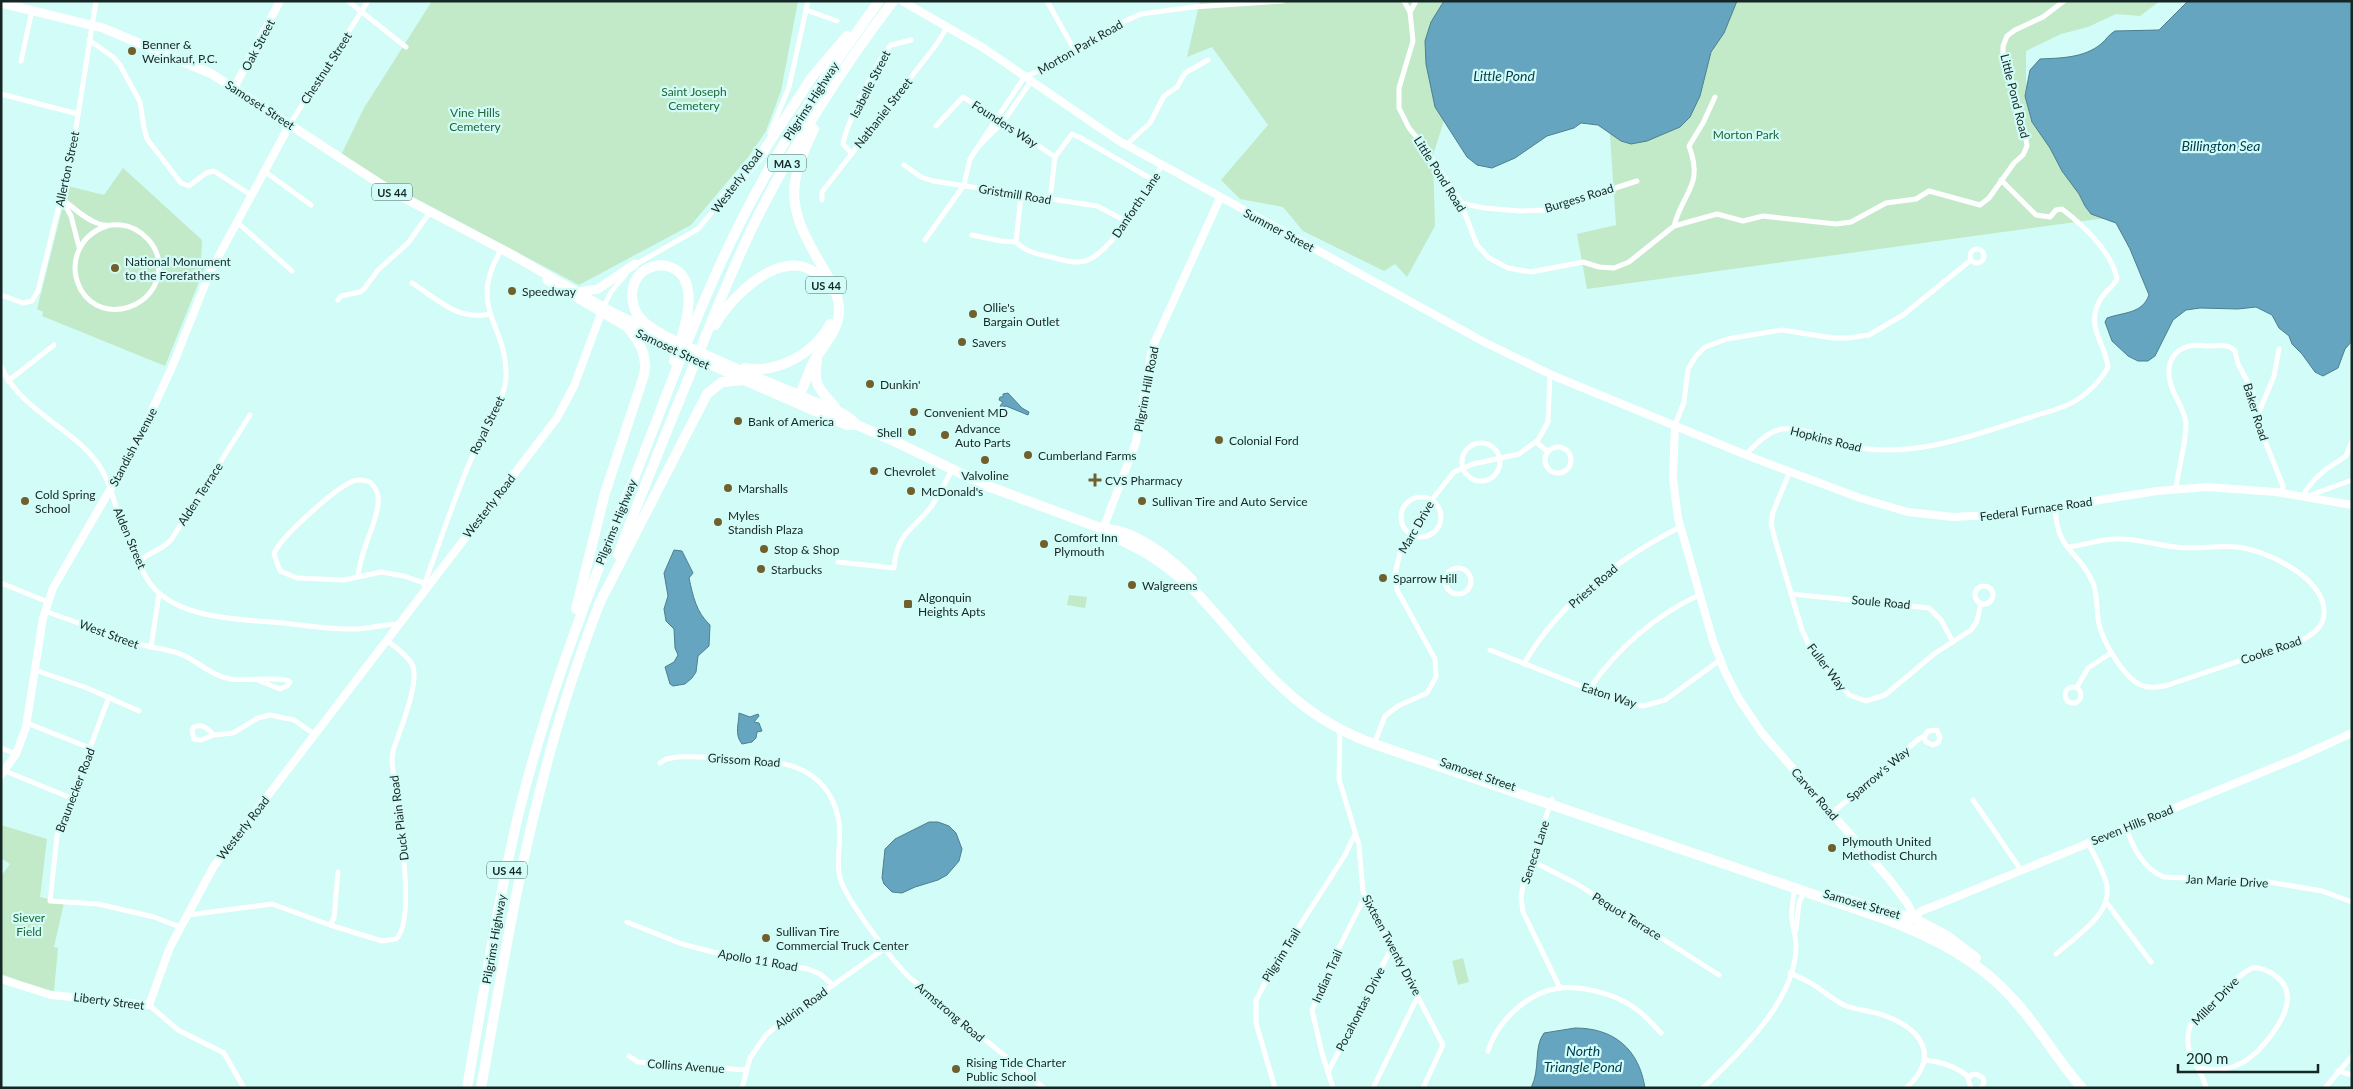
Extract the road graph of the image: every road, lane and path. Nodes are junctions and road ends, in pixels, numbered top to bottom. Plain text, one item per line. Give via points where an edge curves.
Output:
1 (96, 1) edge
2 (280, 1) edge
3 (348, 1) edge
4 (368, 1) edge
5 (808, 1) edge
6 (893, 1) edge
7 (1048, 1) edge
8 (1283, 1) edge
9 (1404, 1) edge
10 (1416, 1) edge
11 (2064, 1) edge
12 (879, 2) edge
13 (1, 3) edge
14 (905, 3) edge
15 (32, 10) junction
16 (806, 10) junction
17 (362, 12) junction
18 (1410, 12) junction
19 (837, 21) dead end
20 (92, 24) junction
21 (948, 26) junction
22 (865, 39) junction
23 (89, 40) junction
24 (911, 40) dead end
25 (406, 47) dead end
26 (1075, 51) junction
27 (21, 60) dead end
28 (1208, 60) dead end
29 (1028, 78) junction
30 (234, 88) junction
31 (1, 94) edge
32 (1715, 97) dead end
33 (78, 114) junction
34 (996, 117) junction
35 (1003, 122) junction
36 (290, 124) junction
37 (936, 126) dead end
38 (1126, 145) junction
39 (979, 146) junction
40 (852, 154) junction
41 (1055, 157) junction
42 (904, 165) dead end
43 (1162, 166) junction
44 (264, 171) junction
45 (1153, 180) junction
46 (2001, 180) junction
47 (1637, 181) dead end
48 (964, 185) junction
49 (251, 195) junction
50 (1021, 195) junction
51 (61, 198) junction
52 (1220, 198) junction
53 (723, 199) junction
54 (1050, 199) junction
55 (822, 200) dead end
56 (1461, 203) junction
57 (311, 205) dead end
58 (430, 212) junction
59 (1126, 221) junction
60 (237, 222) junction
61 (107, 226) junction
62 (1674, 226) junction
63 (972, 235) dead end
64 (925, 240) dead end
65 (1016, 242) junction
66 (79, 247) junction
67 (501, 250) junction
68 (1970, 260) dead end
69 (635, 264) junction
70 (292, 271) dead end
71 (412, 284) dead end
72 (577, 292) junction
73 (1, 295) edge
74 (338, 300) dead end
75 (602, 310) junction
76 (491, 314) junction
77 (628, 328) junction
78 (688, 332) junction
79 (666, 337) junction
80 (706, 339) junction
81 (54, 345) dead end
82 (2279, 349) dead end
83 (820, 353) junction
84 (1, 366) edge
85 (731, 366) junction
86 (1550, 374) junction
87 (690, 375) joint
88 (744, 380) junction
89 (8, 382) junction
90 (796, 398) junction
91 (837, 410) junction
92 (2259, 414) junction
93 (250, 415) dead end
94 (857, 425) junction
95 (1675, 425) junction
96 (2352, 441) edge
97 (1536, 442) junction
98 (1547, 451) junction
99 (1745, 454) junction
100 (1500, 459) junction
101 (1463, 468) junction
102 (952, 470) junction
103 (1790, 472) junction
104 (2352, 480) edge
105 (110, 488) junction
106 (2176, 489) junction
107 (2282, 493) junction
108 (2304, 497) junction
109 (1431, 500) junction
110 (2352, 505) edge
111 (2055, 507) junction
112 (1680, 527) junction
113 (1103, 529) junction
114 (1410, 534) junction
115 (2066, 547) junction
116 (138, 561) junction
117 (838, 562) dead end
118 (358, 577) junction
119 (1445, 579) junction
120 (1395, 580) junction
121 (1, 583) edge
122 (424, 583) junction
123 (159, 594) junction
124 (1791, 594) junction
125 (1699, 595) junction
126 (419, 597) junction
127 (1981, 603) dead end
128 (598, 606) junction
129 (46, 607) junction
130 (399, 624) junction
131 (386, 640) junction
132 (1953, 642) junction
133 (152, 647) junction
134 (1490, 650) dead end
135 (2111, 652) junction
136 (565, 656) junction
137 (1720, 660) junction
138 (1524, 664) junction
139 (35, 670) junction
140 (260, 680) junction
141 (2077, 688) dead end
142 (1589, 689) junction
143 (109, 698) junction
144 (140, 712) dead end
145 (27, 723) junction
146 (1341, 727) junction
147 (2352, 733) edge
148 (314, 734) junction
149 (214, 736) dead end
150 (1924, 737) dead end
151 (1375, 742) junction
152 (1, 748) edge
153 (90, 748) junction
154 (16, 754) junction
155 (660, 763) dead end
156 (3, 773) edge
157 (71, 798) junction
158 (1973, 800) dead end
159 (1551, 801) junction
160 (1832, 813) junction
161 (2126, 828) junction
162 (1355, 833) junction
163 (2088, 843) junction
164 (1532, 861) junction
165 (2021, 870) junction
166 (338, 872) dead end
167 (1800, 888) junction
168 (1365, 896) junction
169 (2106, 902) junction
170 (2352, 902) edge
171 (186, 915) junction
172 (1915, 919) junction
173 (627, 922) dead end
174 (1899, 924) junction
175 (330, 925) junction
176 (180, 927) junction
177 (1924, 935) junction
178 (1795, 938) junction
179 (1392, 947) junction
180 (884, 949) junction
181 (2056, 954) dead end
182 (2151, 962) dead end
183 (1790, 973) junction
184 (1719, 975) dead end
185 (1, 978) edge
186 (833, 985) junction
187 (1560, 988) junction
188 (1418, 996) junction
189 (149, 1005) junction
190 (1661, 1033) dead end
191 (1488, 1050) dead end
192 (629, 1056) dead end
193 (2352, 1056) edge
194 (1925, 1060) junction
195 (2198, 1068) junction
196 (746, 1070) junction
197 (2338, 1071) junction
198 (1328, 1072) junction
199 (2352, 1075) edge
200 (1969, 1077) junction
201 (244, 1088) edge
202 (467, 1088) edge
203 (481, 1088) edge
204 (742, 1088) edge
205 (1044, 1088) edge
206 (1276, 1088) edge
207 (1333, 1088) edge
208 (1373, 1088) edge
209 (1423, 1088) edge
210 (1703, 1088) edge
211 (1906, 1088) edge
212 (1971, 1088) edge
213 (1981, 1088) edge
214 (2082, 1088) edge
215 (2089, 1088) edge
216 (2206, 1088) edge
217 (2325, 1088) edge

1 - 20 street, Allerton Street
2 - 30 street, Oak Street
3 - 17 street
4 - 17 street, Chestnut Street
5 - 16 street, Westerly Road
6 - 22 highway, Pilgrims Highway / MA 3
7 - 26 street
8 - 26 street, Morton Park Road via 1141,14 1118,24
9 - 18 street
10 - 18 street
11 - 46 street, Little Pond Road via 2043,17 2015,30 2007,36 2003,46 2027,146
12 - 53 highway via 861,18 812,77 763,152
12 - 78 highway, Pilgrims Highway / MA 3 via 816,91 760,185
13 - 15 main road, Samoset Street / US 44
14 - 21 street, Summer Street
15 - 20 main road, Samoset Street / US 44
15 - 27 street
16 - 19 street
16 - 53 street, Westerly Road via 789,86 777,119 764,144
17 - 25 street
17 - 36 street, Chestnut Street
18 - 56 street, Little Pond Road via 1413,41 1399,88 1399,108 1409,128 1424,145
20 - 23 street, Allerton Street
20 - 30 main road, Samoset Street / US 44 via 204,71
21 - 29 street, Summer Street
21 - 40 street, Nathaniel Street
22 - 80 highway, Pilgrims Highway / MA 3 via 776,182 730,276
22 - 83 highway via 814,128 794,180 794,201 800,226 838,296 837,321
23 - 33 street, Allerton Street
23 - 49 street via 120,65 140,102 147,139 181,184 190,186 206,173 214,171
24 - 40 street, Isabelle Street via 894,43 886,50 848,128 843,144
26 - 29 street, Morton Park Road
28 - 38 street via 1185,73 1176,87 1164,96 1147,126
29 - 34 street
29 - 35 street
29 - 38 street, Summer Street
30 - 36 main road, Samoset Street / US 44
31 - 33 street
32 - 62 street via 1689,146 1695,163 1695,178
33 - 51 street, Allerton Street
34 - 35 street, Founders Way
34 - 37 street, Founders Way via 963,98
34 - 39 street
35 - 39 street
35 - 41 street, Founders Way
36 - 44 street, Standish Avenue
36 - 58 main road, Samoset Street / US 44 via 391,191
38 - 43 street, Summer Street
39 - 48 street via 967,166
40 - 55 street, Nathaniel Street via 822,192
41 - 45 street via 1069,136 1075,134
41 - 54 street
42 - 48 street, Gristmill Road via 921,177
43 - 45 street, Danforth Lane
43 - 52 street, Summer Street
44 - 49 street, Standish Avenue
44 - 57 street
45 - 59 street, Danforth Lane
46 - 62 street, Little Pond Road via 1980,205 1929,191 1916,199 1886,203 1851,222 1836,224 1763,216 1743,221 1717,214
46 - 99 street, Hopkins Road via 2036,215 2050,217 2056,210 2062,210 2079,223 2110,260 2117,279 2100,300 2094,320 2098,342 2107,360 2105,372 2075,401 1944,442 1902,450 1856,447 1796,430 1780,429
47 - 56 street, Burgess Road via 1547,210 1520,211
48 - 50 street, Gristmill Road
48 - 64 street
49 - 60 street, Standish Avenue
50 - 54 street, Gristmill Road
50 - 65 street
51 - 61 street via 85,217
51 - 66 street via 71,216
51 - 73 street, Allerton Street via 35,297 23,303
52 - 86 street, Summer Street via 1484,342
52 - 113 street, Pilgrim Hill Road via 1152,348 1136,442
53 - 69 street, Westerly Road via 698,229
54 - 59 street, Gristmill Road via 1097,206
56 - 62 street, Little Pond Road via 1483,252 1498,264 1521,272 1582,262 1608,268 1622,266
58 - 67 main road, Samoset Street / US 44
58 - 74 street via 408,243 378,270 364,289
59 - 65 street, Danforth Lane via 1103,250 1086,260 1070,262 1035,254
60 - 70 street
60 - 105 street, Standish Avenue via 210,272 153,410
61 - 66 street via 91,233
61 - 66 street via 122,225 138,230 156,250 159,275 147,298 130,308 115,310 86,298 78,284 76,270
63 - 65 street
67 - 72 main road, Samoset Street / US 44
67 - 75 main road, Samoset Street / US 44 via 568,294
67 - 76 street, Royal Street via 487,281
68 - 95 street via 1903,315 1869,335 1833,338 1782,330 1727,339 1705,347 1688,369 1684,402
69 - 72 main road via 598,289
69 - 75 street, Westerly Road via 614,287
71 - 76 street via 460,313 472,316
72 - 75 main road, Samoset Street / US 44
75 - 77 main road, Samoset Street / US 44
75 - 79 main road, Samoset Street / US 44
75 - 126 street, Westerly Road via 574,386 557,418
76 - 122 street, Royal Street via 504,361 505,386 471,458
77 - 88 main road, Samoset Street
77 - 136 highway, US 44 via 643,352 644,375 602,506 568,633
78 - 79 highway via 688,299 683,278 666,266 649,268 634,284 633,301 644,322
78 - 136 highway, Pilgrims Highway via 666,385 663,405
79 - 85 highway, Samoset Street / US 44
80 - 85 highway, US 44 via 731,302 767,272 783,267 801,268 823,281 832,296 833,314 827,329 813,345 792,360 770,368 757,370
80 - 87 highway, Pilgrims Highway / MA 3
81 - 89 street
82 - 92 street via 2274,376
83 - 90 highway
83 - 91 highway via 817,384
84 - 89 street, Alden Street
85 - 90 highway, Samoset Street
86 - 95 street, Summer Street
86 - 97 street, Marc Drive via 1548,422
87 - 128 highway, Pilgrims Highway / US 44
88 - 90 highway, Samoset Street
88 - 128 highway via 722,382 707,394
89 - 105 street, Alden Street via 92,456
90 - 91 highway, Samoset Street
90 - 94 highway, Samoset Street via 847,424
91 - 94 highway, Samoset Street
92 - 106 street, Baker Road via 2235,351 2225,345 2186,345 2177,351 2172,361 2170,383 2182,408 2186,426
92 - 107 street, Baker Road via 2265,441 2283,486
93 - 116 street, Alden Terrace via 170,540
94 - 102 highway, Samoset Street
95 - 99 street, Federal Furnace Road
95 - 112 street, Carver Road via 1673,491
96 - 108 street via 2346,456 2314,480
97 - 98 street
97 - 100 street, Marc Drive via 1519,454
98 - 98 street via 1559,446 1567,451 1571,460 1568,468 1560,472 1550,470 1545,461
99 - 103 street, Federal Furnace Road
100 - 101 street, Marc Drive
100 - 101 street via 1497,472 1483,481 1470,478
100 - 101 street via 1490,446 1478,443 1465,452
101 - 109 street, Marc Drive via 1448,478
102 - 113 highway, Samoset Street
102 - 117 street via 933,504 899,543 894,568
103 - 111 street, Federal Furnace Road via 1878,504 1929,516 1976,518
103 - 124 street, Fuller Way via 1771,524
104 - 108 street
105 - 116 street, Alden Street
105 - 129 street, Standish Avenue via 59,576
106 - 107 street, Federal Furnace Road via 2237,488
106 - 111 street, Federal Furnace Road
107 - 108 street, Federal Furnace Road
108 - 110 street, Federal Furnace Road
109 - 114 street, Marc Drive
109 - 114 street via 1416,498 1404,507 1402,521
109 - 114 street via 1441,515 1438,529 1425,537
111 - 115 street, Cooke Road via 2057,528
112 - 125 street, Carver Road
112 - 138 street, Priest Road via 1632,554 1586,590 1551,626
113 - 146 highway, Samoset Street via 1179,577 1280,687 1306,709
114 - 120 street, Marc Drive via 1397,560
115 - 135 street, Cooke Road via 2092,579 2098,623
115 - 135 street, Cooke Road via 2123,539 2178,548 2248,549 2280,561 2300,574 2317,590 2324,605 2321,624 2306,638 2168,685 2152,688 2137,684
116 - 123 street, Alden Street
118 - 118 street via 331,581 288,576 277,568 274,554 285,536 338,490 360,480 370,482 378,496
118 - 122 street via 381,572
119 - 119 street via 1450,571 1459,568 1468,573 1470,583 1464,592 1456,594 1447,588
119 - 120 street
120 - 151 street, Marc Drive via 1401,599 1435,659 1436,676 1427,693 1388,714 1379,727
121 - 129 street, West Street
122 - 126 street, Royal Street
123 - 130 street, Alden Street via 184,607 228,618 340,629
123 - 133 street, West Street
124 - 132 street, Soule Road via 1929,608 1941,620
124 - 132 street, Fuller Way via 1810,647 1844,691 1856,699 1880,698
125 - 137 street, Carver Road
125 - 142 street via 1680,604 1634,637
126 - 130 street, Westerly Road
127 - 132 street, Fuller Way via 1974,627
128 - 203 highway, Pilgrims Highway / US 44 via 571,681 534,813
129 - 133 street, West Street via 120,638
129 - 139 street, Standish Avenue
130 - 131 street, Westerly Road
131 - 148 street, Westerly Road
131 - 175 street, Duck Plain Road via 406,656 414,672 413,687 392,760 406,890 404,925 399,936 386,941
133 - 140 street via 184,655 210,673
134 - 138 street, Eaton Way
135 - 141 street via 2088,668
136 - 202 highway, Pilgrims Highway / US 44 via 530,769 513,839
137 - 142 street, Eaton Way via 1671,697 1655,704 1634,705
137 - 160 street, Carver Road via 1739,700 1754,722
138 - 142 street, Eaton Way
139 - 143 street
139 - 145 street, Standish Avenue
140 - 140 street via 285,678 290,682 280,689
143 - 144 street
143 - 153 street, Braunecker Road
145 - 153 street
145 - 154 street, Standish Avenue
146 - 151 highway, Samoset Street
146 - 162 street, Sixteen Twenty Drive via 1339,780
147 - 161 street, Seven Hills Road
148 - 149 street via 294,720 270,715 258,718 233,733
148 - 171 street, Westerly Road via 214,866
150 - 160 street, Sparrow's Way
151 - 159 highway, Samoset Street
152 - 154 street
153 - 157 street, Braunecker Road
154 - 156 street, Standish Avenue
155 - 180 street, Grissom Road via 678,756 769,761 797,767 813,776 826,790 838,817 839,865 843,885
156 - 157 street
157 - 176 street, Braunecker Road via 56,836 50,901 98,904 154,917
158 - 165 street
159 - 164 street, Seneca Lane
159 - 167 highway, Samoset Street
160 - 172 street, Carver Road via 1889,879
161 - 163 street, Seven Hills Road
161 - 170 street, Jan Marie Drive via 2140,856 2151,870 2164,877 2269,882 2322,891
162 - 168 street, Sixteen Twenty Drive
162 - 206 street, Pilgrim Trail via 1345,855 1256,1000 1256,1023
163 - 165 street, Seven Hills Road
163 - 169 street via 2106,880
164 - 184 street, Pequot Terrace via 1577,884
164 - 187 street, Seneca Lane via 1522,890 1522,908
165 - 172 street, Seven Hills Road via 1921,911
166 - 175 street via 334,918
167 - 172 highway, Samoset Street
167 - 174 highway, Samoset Street
167 - 178 street
167 - 178 street via 1792,918
168 - 179 street, Sixteen Twenty Drive
168 - 198 street, Indian Trail via 1312,1010
169 - 181 street via 2097,916
169 - 182 street
171 - 175 street, Duck Plain Road via 272,904
171 - 176 street, Westerly Road
172 - 174 street, Seven Hills Road
172 - 177 street
172 - 215 highway via 1947,936 2004,981
173 - 186 street, Apollo 11 Road via 679,943 713,952 808,969
174 - 177 highway
176 - 189 street, Westerly Road
177 - 214 highway via 1972,962 1998,983
178 - 183 street
179 - 188 street, Sixteen Twenty Drive
179 - 198 street, Pocahontas Drive
180 - 186 street, Aldrin Road
180 - 205 street, Armstrong Road via 909,977
183 - 194 street via 1846,1006 1883,1015 1904,1025 1921,1042
183 - 210 street via 1758,1033
185 - 189 street, Liberty Street via 51,995
186 - 196 street, Aldrin Road via 766,1035 754,1050
187 - 190 street via 1616,997 1637,1010
187 - 191 street via 1538,996 1513,1012 1497,1031
188 - 208 street
188 - 209 street, Sixteen Twenty Drive via 1443,1045
189 - 201 street, Liberty Street via 178,1030 224,1053
192 - 196 street, Collins Avenue via 638,1062
193 - 197 street
194 - 200 street via 1953,1066
194 - 211 street via 1918,1076
195 - 195 street, Miller Drive via 2236,1066 2258,1052 2289,1002 2281,980 2262,969 2248,969 2196,1019 2190,1026 2187,1045
195 - 216 street, Miller Drive
196 - 204 street, Aldrin Road
197 - 199 street
197 - 217 street
198 - 207 street, Indian Trail
200 - 212 street
200 - 213 street via 1981,1076 1984,1081

